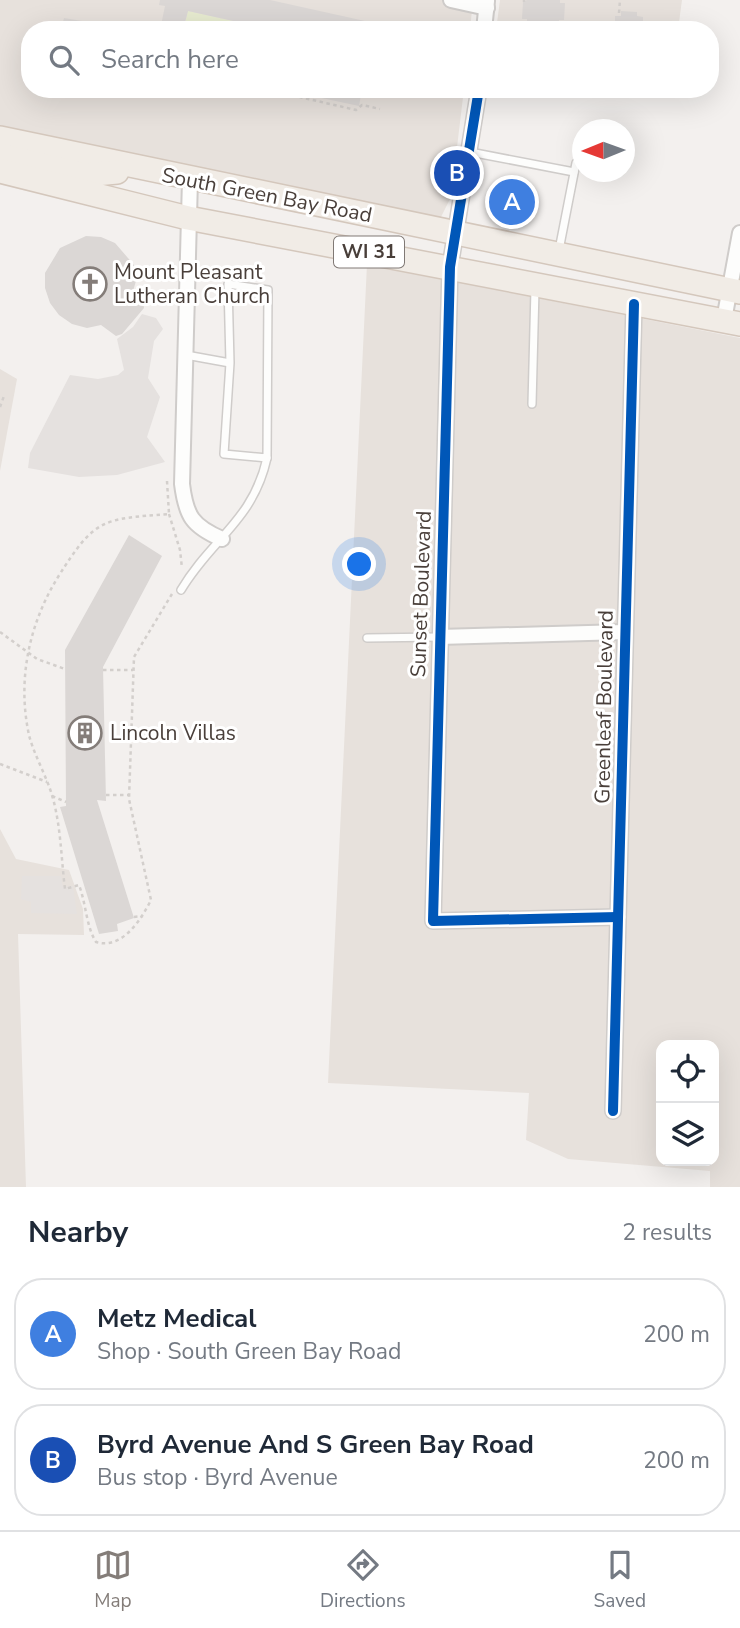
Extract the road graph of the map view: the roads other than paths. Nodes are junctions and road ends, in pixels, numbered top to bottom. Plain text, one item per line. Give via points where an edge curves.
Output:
1 (451, 0) edge
2 (487, 4) edge
3 (478, 98) edge
4 (0, 138) edge
5 (470, 152) junction
6 (0, 155) edge
7 (141, 169) junction
8 (0, 171) edge
9 (572, 172) edge
10 (190, 179) junction
11 (572, 182) edge
12 (188, 218) junction
13 (456, 233) junction
14 (740, 233) edge
15 (558, 254) junction
16 (450, 267) junction
17 (535, 285) junction
18 (735, 291) edge
19 (634, 303) junction
20 (732, 322) edge
21 (185, 355) junction
22 (230, 363) junction
23 (532, 404) dead end
24 (267, 458) junction
25 (222, 539) junction
26 (178, 589) road end
27 (624, 632) junction
28 (439, 637) junction
29 (367, 638) dead end
30 (618, 917) junction
31 (613, 1111) dead end

1 - 2 street
3 - 5 street, Sunset Boulevard
4 - 7 main road, South Green Bay Road / WI 31
5 - 9 lane
5 - 13 street, Sunset Boulevard
6 - 7 main road via 85,174
7 - 10 main road, South Green Bay Road / WI 31
8 - 12 main road, South Green Bay Road / WI 31
10 - 12 street
10 - 13 main road, South Green Bay Road / WI 31
11 - 15 lane
12 - 16 main road, South Green Bay Road / WI 31
12 - 21 street
13 - 15 main road, South Green Bay Road / WI 31
13 - 16 street, Sunset Boulevard
14 - 18 street
15 - 18 main road, South Green Bay Road / WI 31
16 - 17 main road, South Green Bay Road / WI 31
16 - 28 street, Sunset Boulevard
17 - 19 main road, South Green Bay Road / WI 31
17 - 23 lane
18 - 20 street
19 - 20 main road, South Green Bay Road / WI 31
19 - 27 street, Greenleaf Boulevard
21 - 22 lane
21 - 25 street via 185,507 203,530
22 - 24 lane via 223,454
22 - 24 lane via 228,284 268,290
24 - 25 lane via 260,486
25 - 26 lane
27 - 28 street
27 - 30 street, Greenleaf Boulevard
28 - 29 lane
28 - 30 street, Sunset Boulevard via 433,921
30 - 31 street, Greenleaf Boulevard

